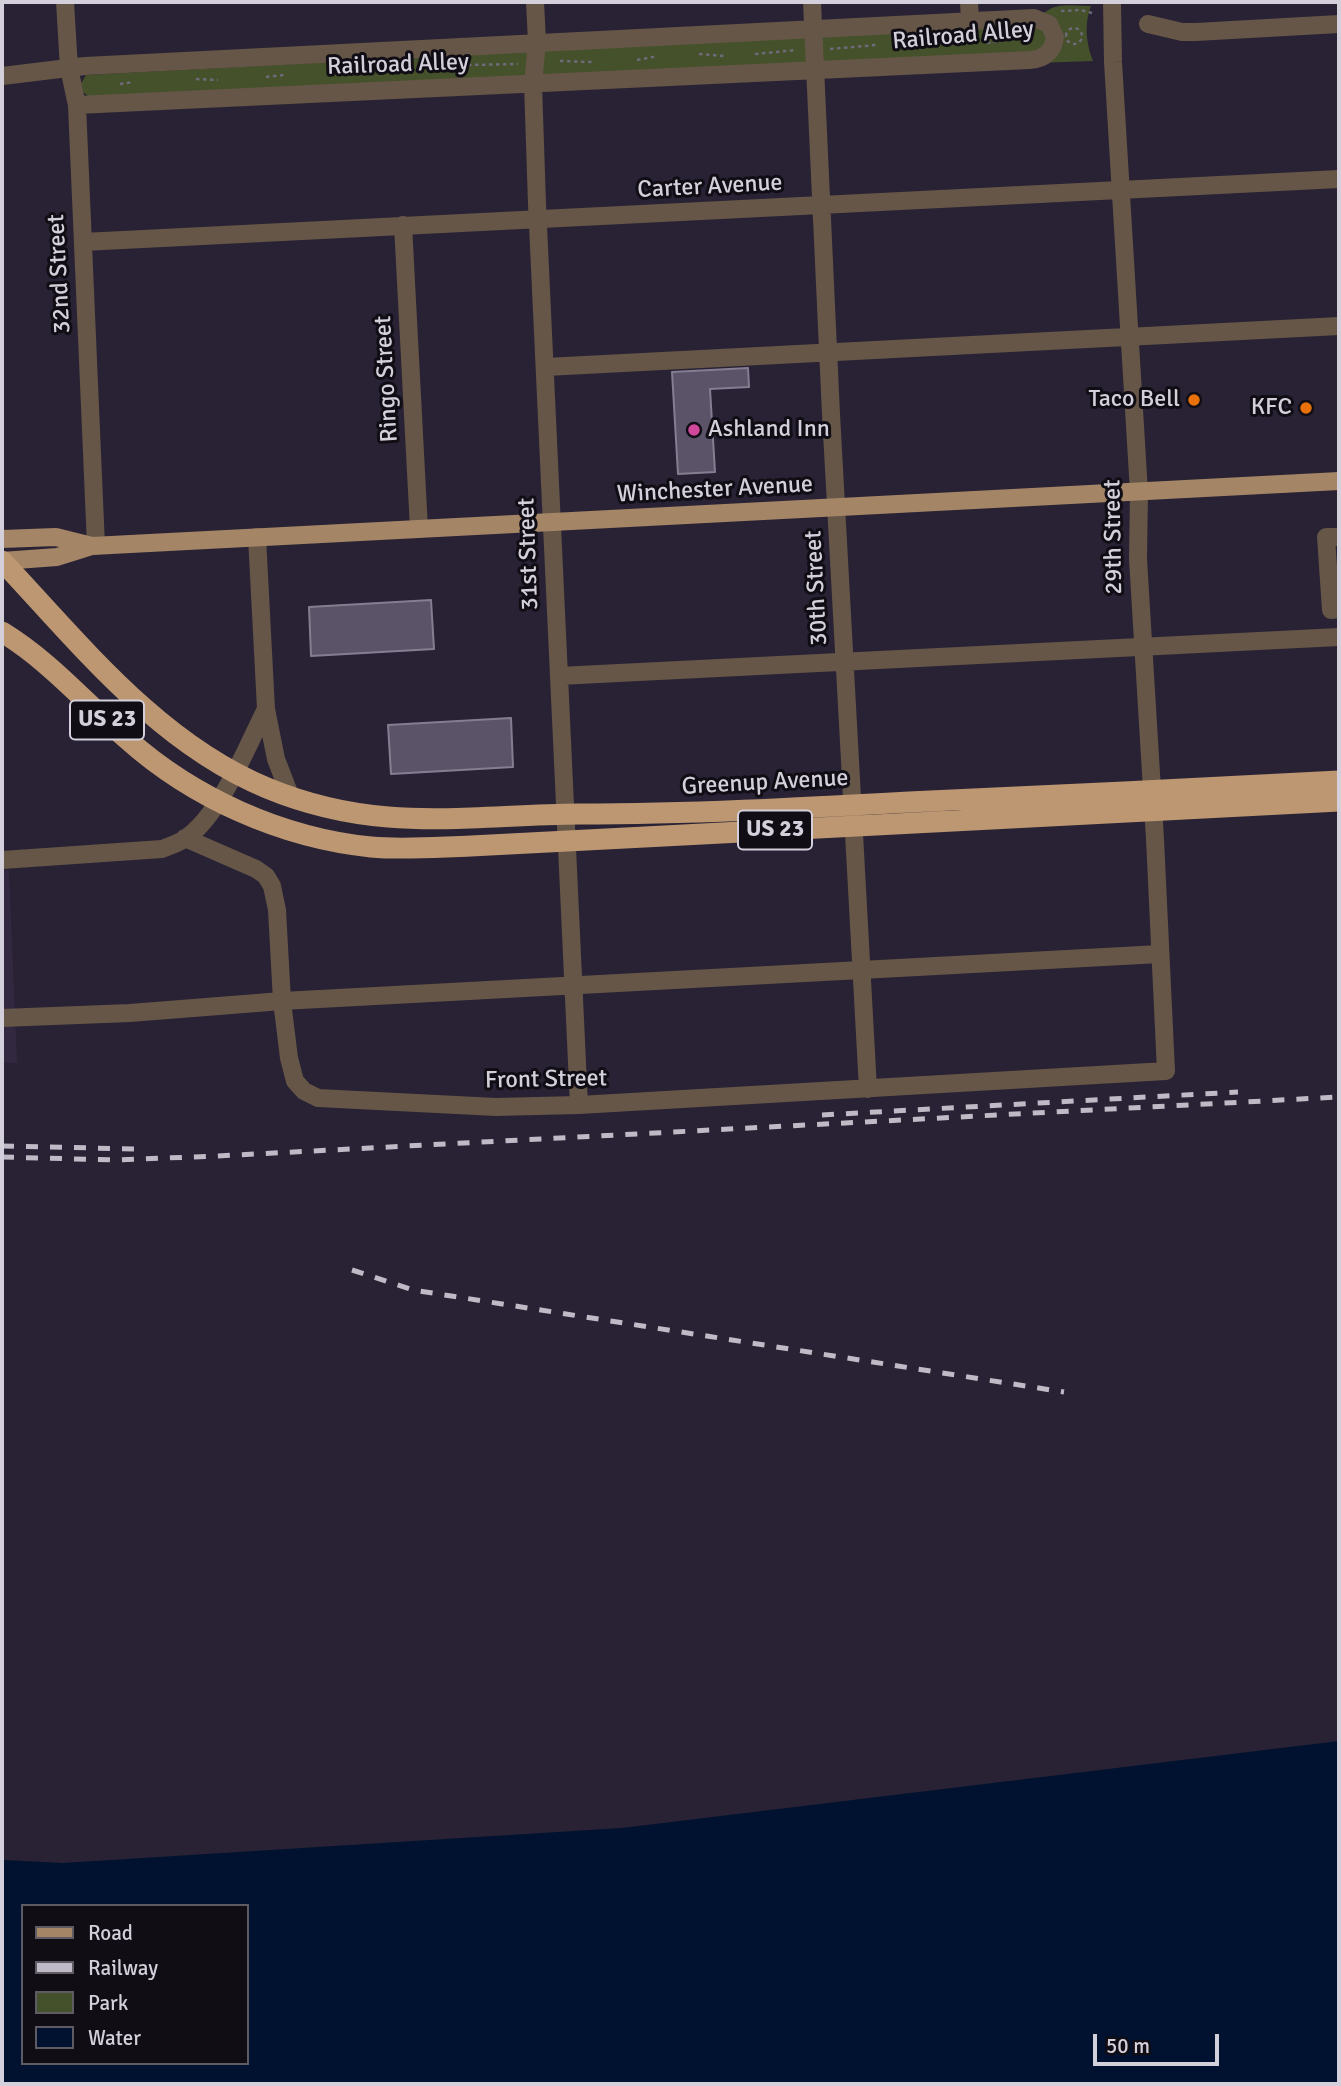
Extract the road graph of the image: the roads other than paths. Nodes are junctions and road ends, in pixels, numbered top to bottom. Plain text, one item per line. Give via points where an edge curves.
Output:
1 (65, 2) edge
2 (535, 2) edge
3 (812, 2) edge
4 (969, 2) edge
5 (1112, 2) edge
6 (970, 21) junction
7 (1148, 24) dead end
8 (1339, 24) edge
9 (814, 29) junction
10 (537, 42) junction
11 (69, 68) junction
12 (816, 70) junction
13 (2, 76) edge
14 (533, 84) junction
15 (77, 105) junction
16 (1339, 179) edge
17 (1121, 190) junction
18 (821, 205) junction
19 (537, 220) junction
20 (403, 225) junction
21 (83, 242) junction
22 (1339, 326) edge
23 (1129, 337) junction
24 (828, 353) junction
25 (546, 366) junction
26 (1339, 481) edge
27 (1139, 492) junction
28 (837, 508) junction
29 (553, 523) junction
30 (419, 530) junction
31 (257, 537) junction
32 (1339, 537) edge
33 (2, 539) edge
34 (94, 546) junction
35 (2, 561) edge
36 (1339, 609) edge
37 (2, 632) edge
38 (1339, 637) edge
39 (1143, 647) junction
40 (844, 661) junction
41 (559, 677) junction
42 (266, 709) junction
43 (233, 772) junction
44 (1339, 781) edge
45 (291, 797) junction
46 (1152, 801) junction
47 (1339, 801) edge
48 (218, 802) junction
49 (566, 814) junction
50 (854, 816) junction
51 (186, 838) junction
52 (567, 840) junction
53 (2, 860) edge
54 (1160, 954) junction
55 (861, 970) junction
56 (574, 986) junction
57 (282, 1001) junction
58 (2, 1018) edge
59 (1166, 1070) joint
60 (868, 1088) junction
61 (579, 1105) junction

1 - 11 street, 32nd Street
2 - 10 street, 31st Street
3 - 9 street, 30th Street
4 - 6 street
5 - 17 street, 29th Street
6 - 9 street, Railroad Alley
6 - 12 street, Railroad Alley via 1042,20 1053,30 1054,43 1038,59
7 - 8 street via 1196,32
9 - 10 street, Railroad Alley
9 - 12 street, 30th Street
10 - 11 street, Railroad Alley
10 - 14 street, 31st Street
11 - 13 street, Railroad Alley
11 - 15 street, 32nd Street
12 - 14 street, Railroad Alley
12 - 18 street, 30th Street
14 - 15 street, Railroad Alley
14 - 19 street, 31st Street
15 - 21 street, 32nd Street
16 - 17 street, Carter Avenue
17 - 18 street, Carter Avenue
17 - 23 street, 29th Street
18 - 19 street, Carter Avenue
18 - 24 street, 30th Street
19 - 20 street, Carter Avenue
19 - 25 street, 31st Street
20 - 21 street, Carter Avenue
20 - 30 street, Ringo Street
21 - 34 street, 32nd Street
22 - 23 street
23 - 24 street
23 - 27 street, 29th Street
24 - 25 street
24 - 28 street, 30th Street
25 - 29 street, 31st Street
26 - 27 main road, Winchester Avenue
27 - 28 main road, Winchester Avenue
27 - 39 street, 29th Street via 1136,521
28 - 29 main road, Winchester Avenue
28 - 40 street, 30th Street
29 - 30 main road, Winchester Avenue
29 - 41 street, 31st Street
30 - 31 main road, Winchester Avenue
31 - 34 main road, Winchester Avenue
31 - 42 street
32 - 36 street via 1326,537 1331,610
33 - 34 main road, Winchester Avenue via 57,537
34 - 35 main road, Winchester Avenue via 57,557
35 - 43 highway, US 23 via 135,700 181,739
37 - 48 highway, US 23 via 60,674 150,759
38 - 39 street
39 - 40 street
39 - 46 street, 29th Street
40 - 41 street
40 - 50 street, 30th Street
41 - 49 street, 31st Street
42 - 43 street
42 - 45 street via 276,759
43 - 45 highway, Greenup Avenue / US 23
43 - 48 street
44 - 46 highway, Greenup Avenue / US 23
45 - 49 highway, Greenup Avenue / US 23 via 396,820
46 - 47 highway, Greenup Avenue / US 23
46 - 50 highway, Greenup Avenue / US 23
46 - 54 street, 29th Street
48 - 51 street
48 - 52 highway, Greenup Avenue / US 23 via 299,832 372,847
49 - 50 highway, Greenup Avenue / US 23
49 - 52 street, 31st Street
50 - 52 highway, Greenup Avenue / US 23
50 - 55 street, 30th Street
51 - 53 street via 162,849
51 - 57 street via 256,869 272,886
52 - 56 street, 31st Street
54 - 55 street
54 - 59 street, 29th Street
55 - 56 street
55 - 60 street, 30th Street
56 - 57 street
56 - 61 street, 31st Street
57 - 58 street
57 - 61 street, Front Street via 295,1081 318,1098 496,1107
59 - 60 street, Front Street
60 - 61 street, Front Street

